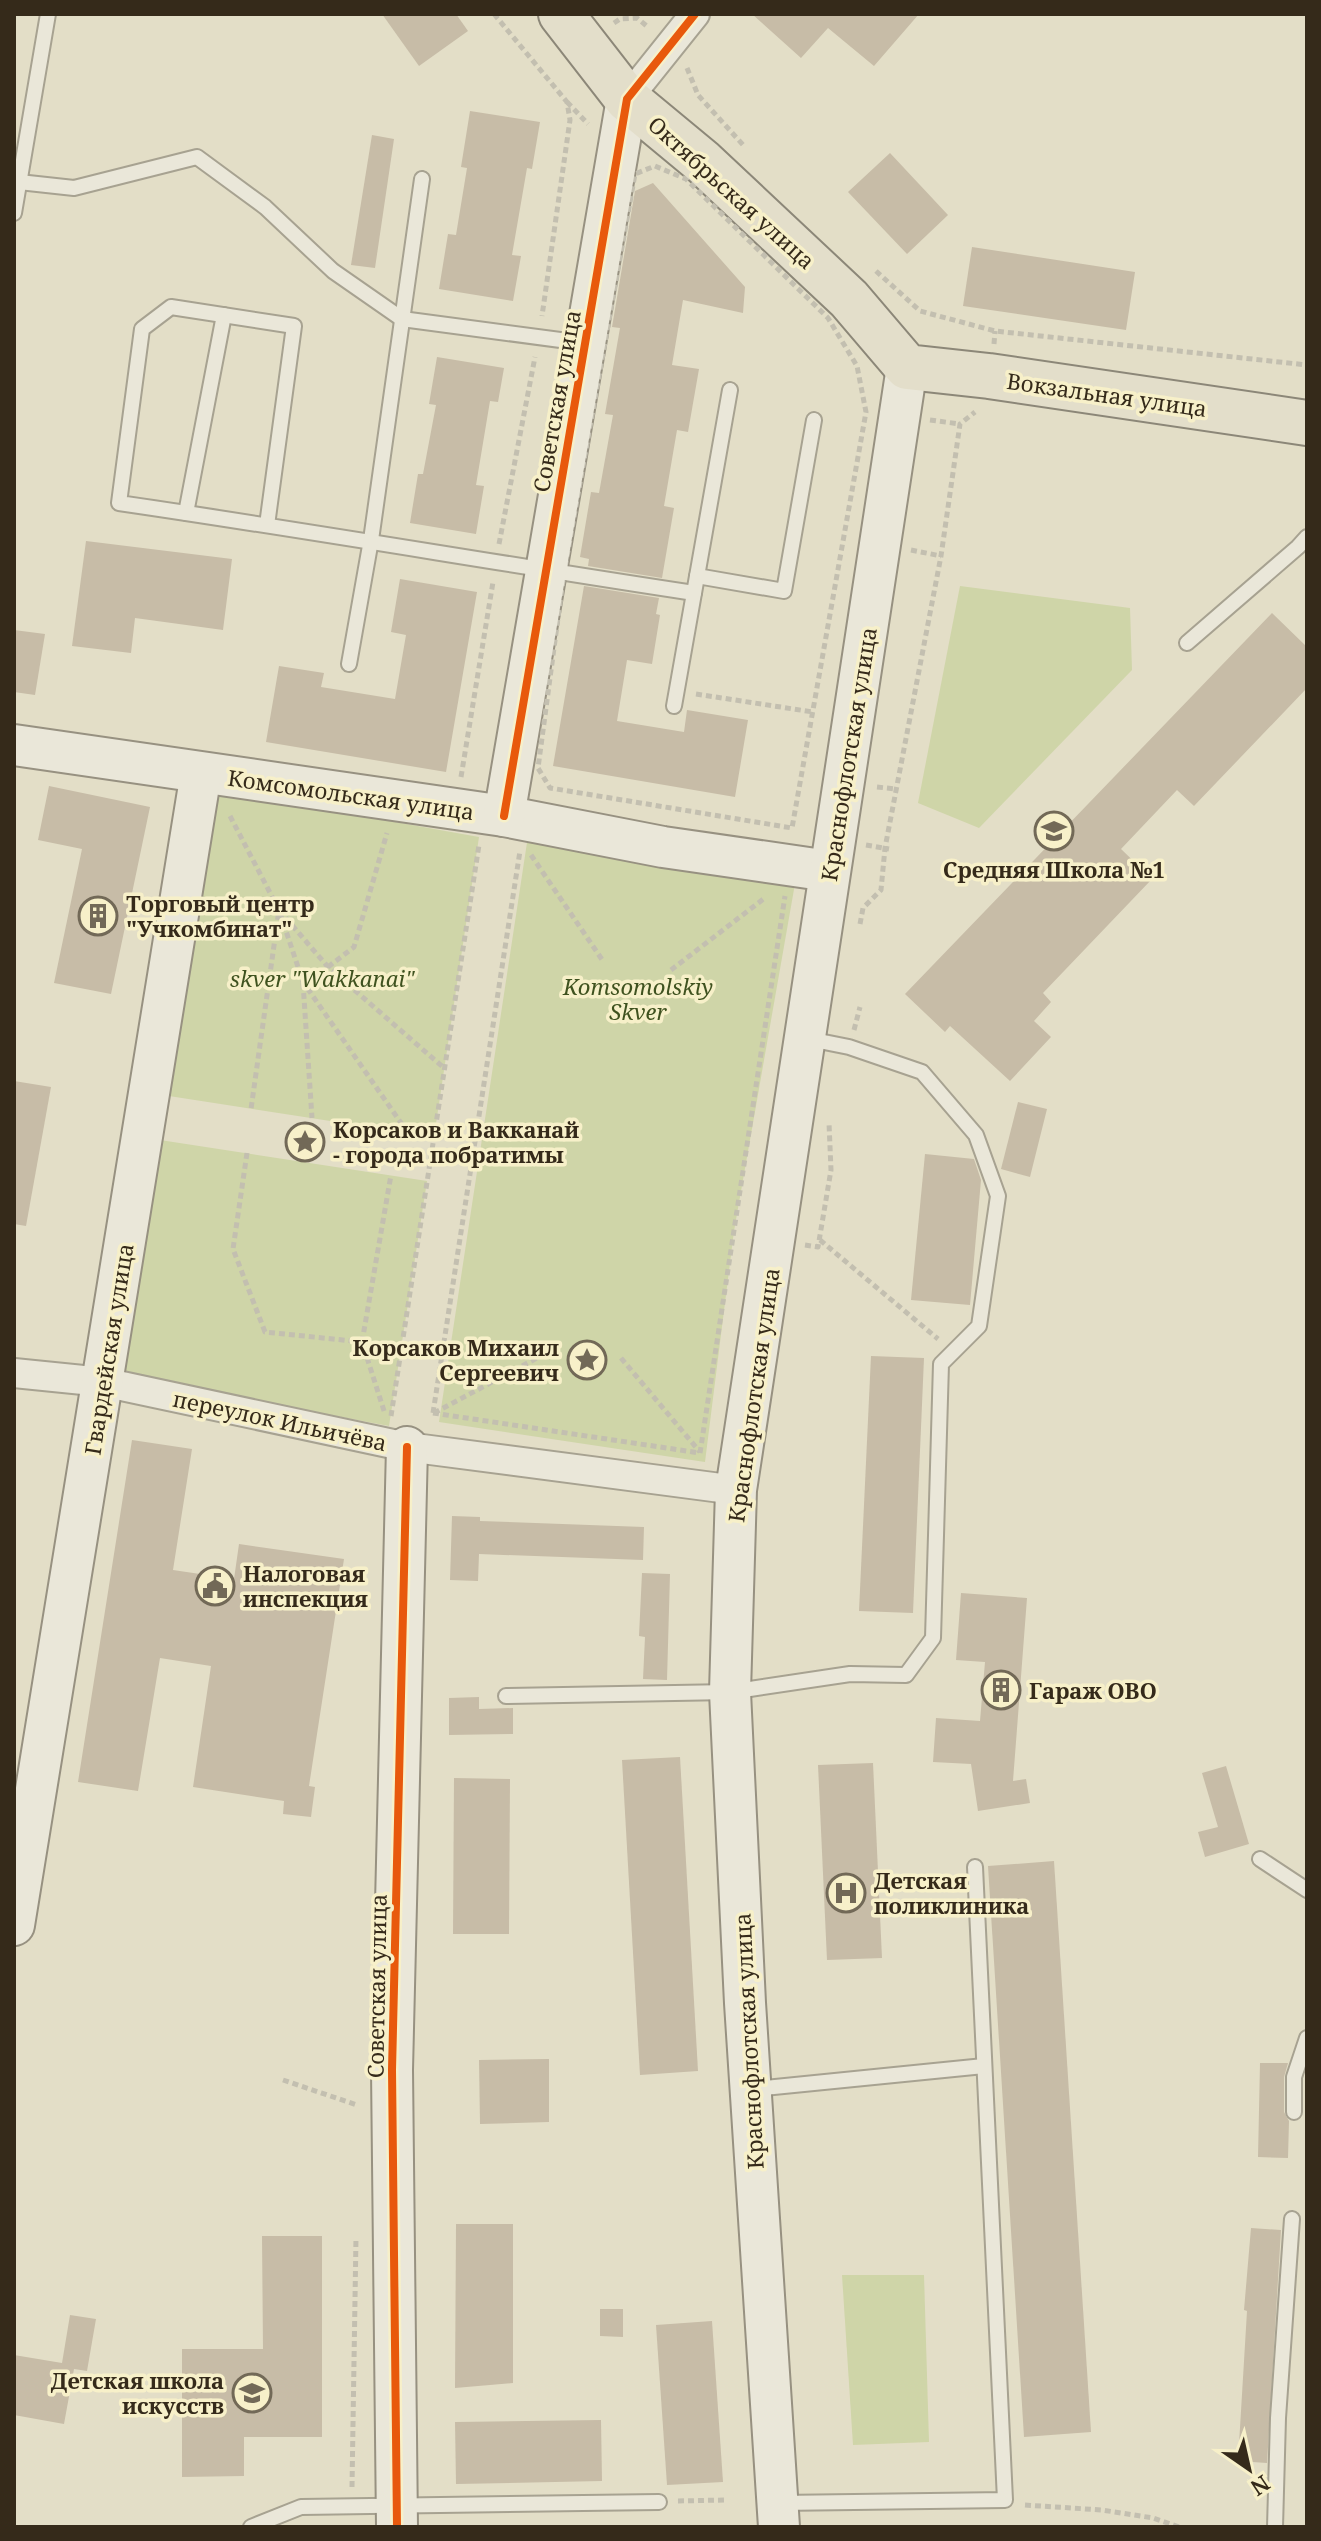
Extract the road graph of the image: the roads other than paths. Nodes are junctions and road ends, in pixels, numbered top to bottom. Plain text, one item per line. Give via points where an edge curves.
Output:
1 (48, 14) edge
2 (561, 14) edge
3 (695, 14) edge
4 (627, 99) junction
5 (21, 133) edge
6 (422, 179) dead end
7 (19, 182) junction
8 (14, 213) edge
9 (224, 315) junction
10 (402, 319) junction
11 (584, 343) junction
12 (907, 367) junction
13 (730, 390) dead end
14 (814, 420) dead end
15 (1307, 423) edge
16 (186, 513) junction
17 (267, 525) junction
18 (1307, 537) edge
19 (371, 540) junction
20 (546, 569) junction
21 (697, 576) junction
22 (694, 593) junction
23 (1187, 643) dead end
24 (349, 664) dead end
25 (676, 699) road end
26 (14, 745) edge
27 (212, 788) junction
28 (504, 816) junction
29 (829, 871) junction
30 (804, 1039) junction
31 (14, 1373) edge
32 (103, 1382) junction
33 (398, 1436) junction
34 (736, 1490) junction
35 (730, 1692) junction
36 (506, 1696) dead end
37 (1260, 1859) dead end
38 (975, 1867) dead end
39 (1307, 1890) edge
40 (14, 1925) edge
41 (1307, 2038) edge
42 (984, 2066) junction
43 (751, 2089) junction
44 (1294, 2112) dead end
45 (1292, 2219) dead end
46 (659, 2502) road end
47 (779, 2515) edge
48 (397, 2517) edge
49 (251, 2527) edge
50 (1275, 2527) edge

1 - 5 lane
2 - 4 main road, Октябрьская улица
3 - 4 street, Советская улица
4 - 11 main road, Советская улица
4 - 12 main road, Октябрьская улица via 703,162 849,299
5 - 7 lane
6 - 10 lane
7 - 8 lane
7 - 10 lane via 74,188 197,157 265,207 333,271
9 - 16 lane
9 - 16 lane via 171,307 142,329 119,503
9 - 17 lane via 294,326
10 - 11 lane
10 - 19 lane
11 - 20 main road, Советская улица
12 - 15 main road, Вокзальная улица
12 - 29 main road, Краснофлотская улица
13 - 21 lane
14 - 21 lane via 784,591
16 - 17 lane
17 - 19 lane
18 - 23 lane
19 - 20 lane
19 - 24 lane
20 - 22 lane
20 - 28 main road, Советская улица
21 - 22 lane
22 - 25 lane
26 - 27 main road, Комсомольская улица
27 - 28 main road, Комсомольская улица
27 - 32 main road, Гвардейская улица
28 - 29 main road, Комсомольская улица via 663,847
29 - 30 main road, Краснофлотская улица
30 - 34 main road, Краснофлотская улица
30 - 35 lane via 849,1047 922,1072 976,1135 998,1196 979,1326 941,1364 933,1638 906,1675 850,1674
31 - 32 street, переулок Ильичёва
32 - 33 street, переулок Ильичёва
32 - 40 main road, Гвардейская улица
33 - 34 street, переулок Ильичёва
33 - 48 main road, Советская улица via 392,2070
34 - 35 main road, Краснофлотская улица
35 - 36 lane
35 - 43 main road, Краснофлотская улица
37 - 39 lane
38 - 42 lane
41 - 44 lane via 1294,2077
42 - 43 lane
42 - 47 lane via 1005,2500
43 - 47 main road, Краснофлотская улица
45 - 50 lane
46 - 48 lane
48 - 49 lane via 301,2507

